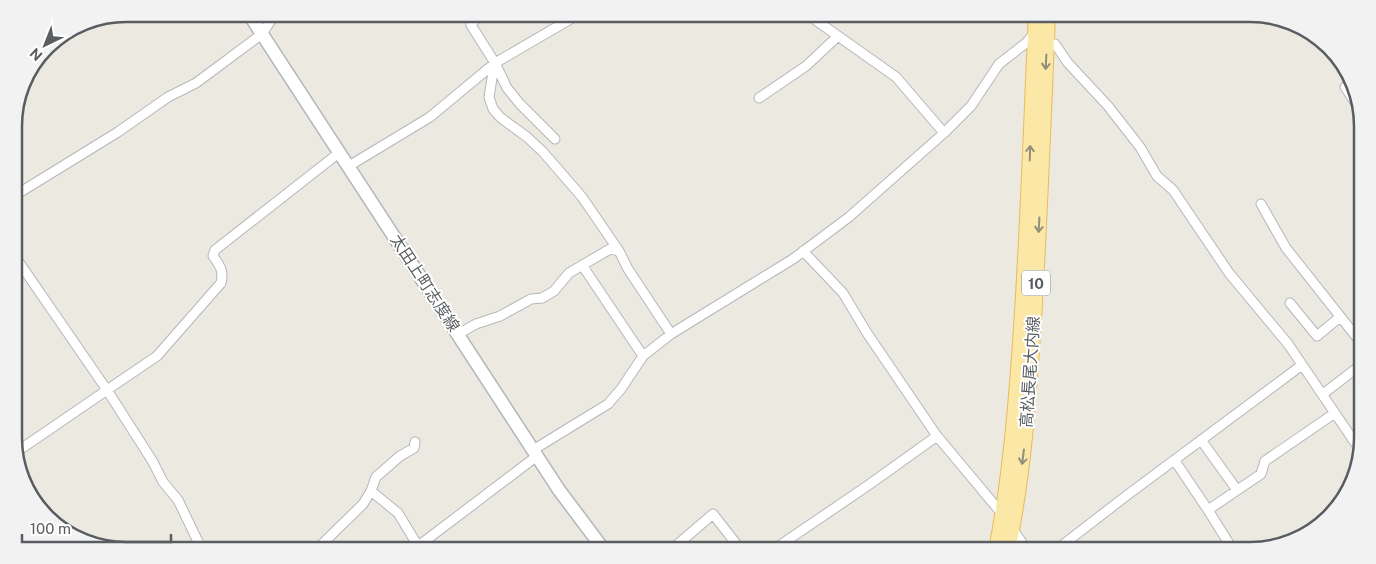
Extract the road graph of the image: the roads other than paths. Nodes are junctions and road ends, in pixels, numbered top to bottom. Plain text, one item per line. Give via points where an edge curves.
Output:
1 (254, 22) edge
2 (270, 22) edge
3 (473, 22) edge
4 (565, 22) edge
5 (818, 22) edge
6 (1036, 22) edge
7 (1046, 22) edge
8 (1051, 22) edge
9 (1035, 32) junction
10 (262, 34) junction
11 (838, 36) junction
12 (1047, 43) junction
13 (495, 63) junction
14 (493, 72) dead end
15 (759, 98) dead end
16 (944, 133) junction
17 (555, 139) dead end
18 (340, 152) junction
19 (349, 166) junction
20 (23, 191) edge
21 (1261, 204) dead end
22 (619, 251) junction
23 (803, 251) junction
24 (582, 265) junction
25 (23, 267) edge
26 (1290, 303) dead end
27 (1028, 316) junction
28 (1340, 317) junction
29 (458, 334) junction
30 (671, 334) junction
31 (1354, 334) edge
32 (643, 356) junction
33 (1302, 365) junction
34 (1354, 370) edge
35 (107, 390) junction
36 (1323, 394) junction
37 (1335, 412) junction
38 (937, 436) junction
39 (1352, 439) edge
40 (1201, 440) junction
41 (415, 442) dead end
42 (23, 447) edge
43 (535, 453) junction
44 (1175, 461) junction
45 (1236, 490) junction
46 (371, 491) junction
47 (1208, 510) junction
48 (1003, 515) junction
49 (1013, 529) junction
50 (734, 541) edge
51 (786, 541) edge
52 (998, 541) edge
53 (1010, 541) edge
54 (1021, 541) edge
55 (1067, 541) edge
56 (1227, 541) edge
57 (198, 542) edge
58 (324, 542) edge
59 (414, 542) edge
60 (427, 542) edge
61 (598, 542) edge
62 (681, 542) edge

1 - 10 main road, 太田上町志度線
2 - 10 street
3 - 13 street via 471,25
4 - 13 street
5 - 11 street
6 - 9 main road, 高松長尾大内線 / 10
7 - 9 street
8 - 12 main road, 高松長尾大内線 / 10
9 - 16 street via 999,64 970,106
27 -> 9 main road, 高松長尾大内線 / 10
10 - 18 main road, 太田上町志度線
10 - 20 street via 196,83 168,97
11 - 15 street via 806,66
11 - 16 street via 896,77
12 -> 27 main road, 高松長尾大内線 / 10
12 - 33 street via 1055,44 1130,133 1157,176 1173,190 1229,273
13 - 17 street via 507,88
13 - 19 street via 430,117
14 - 22 street via 489,97 493,109 562,172
16 - 23 street via 849,217
18 - 19 main road, 太田上町志度線
18 - 35 street via 215,250 213,256 222,268 221,283 157,356
19 - 29 main road, 太田上町志度線
21 - 28 street via 1286,248
22 - 24 street via 610,249
22 - 30 street
23 - 30 street
23 - 38 street via 843,292 867,334
24 - 29 street via 542,298 531,298
24 - 32 street
25 - 35 street
26 - 28 street via 1317,336
27 - 48 main road, 高松長尾大内線 / 10
27 -> 49 main road, 高松長尾大内線 / 10 via 1028,413
28 - 31 street
29 - 43 main road, 太田上町志度線
30 - 32 street
32 - 43 street via 608,404
33 - 36 street
33 - 40 street
34 - 36 street
35 - 42 street
35 - 57 street via 163,482 178,500
36 - 37 street
37 - 39 street
37 - 45 street via 1265,461 1261,474
38 - 48 street
38 - 51 street
40 - 44 street
40 - 45 street
41 - 46 street via 414,448 376,477
43 - 60 street
43 - 61 main road, 太田上町志度線
44 - 47 street
44 - 55 street
45 - 47 street
46 - 58 street via 363,504
46 - 59 street via 398,513
47 - 56 street
48 - 49 street
48 - 52 main road, 高松長尾大内線 / 10
49 - 53 main road, 高松長尾大内線 / 10
49 - 54 street
50 - 62 street via 713,514

